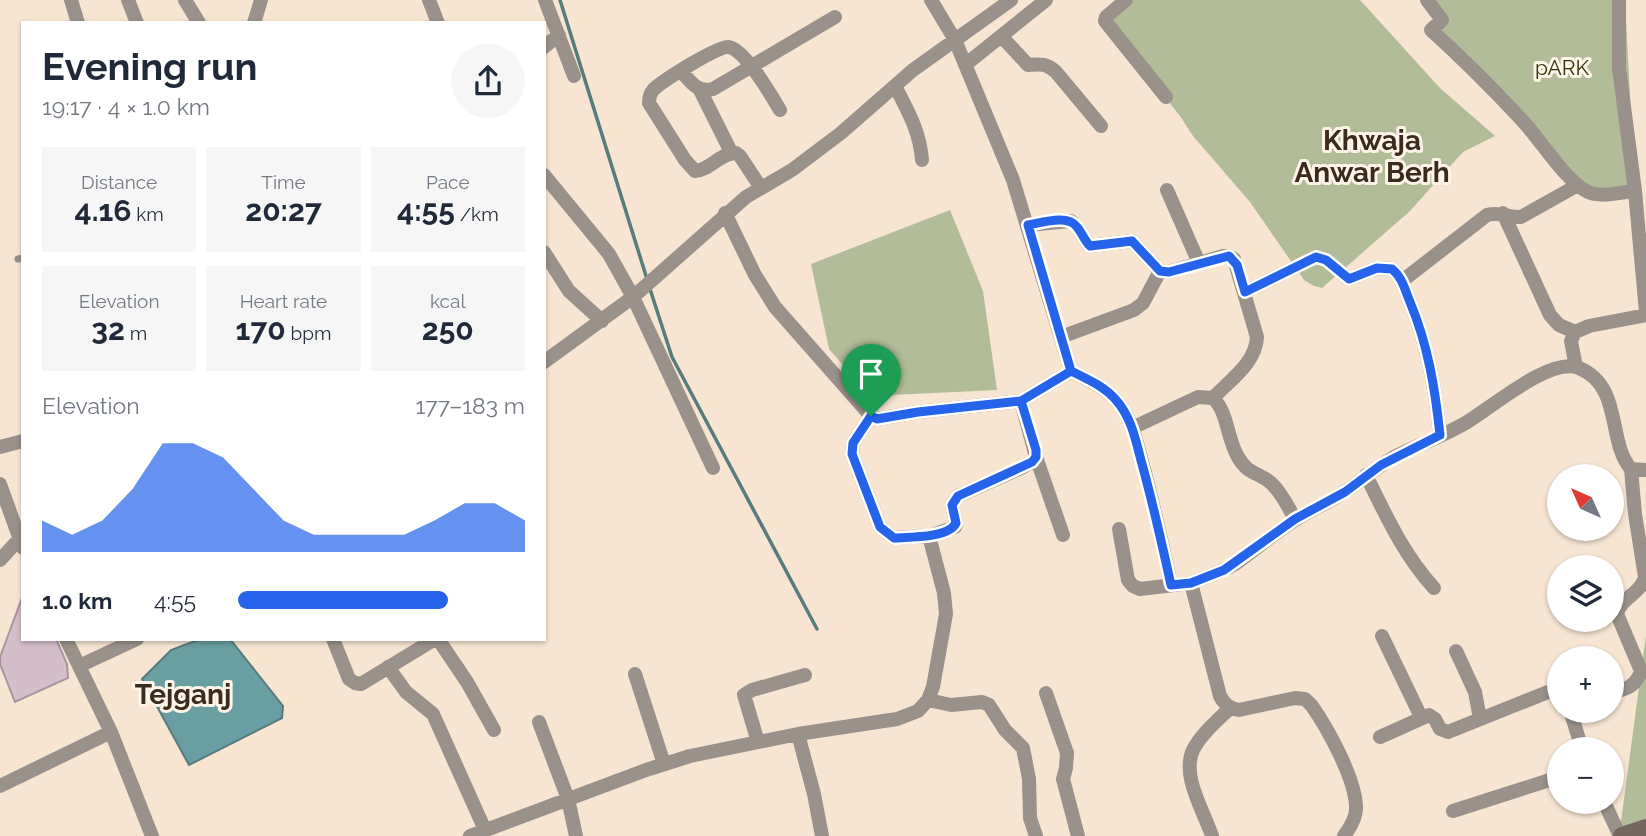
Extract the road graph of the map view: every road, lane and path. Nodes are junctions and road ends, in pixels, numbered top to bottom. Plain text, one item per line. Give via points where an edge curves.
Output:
1 (71, 0) edge
2 (128, 0) edge
3 (185, 0) edge
4 (261, 0) edge
5 (429, 0) edge
6 (545, 0) edge
7 (931, 0) edge
8 (1011, 0) edge
9 (1046, 0) edge
10 (1426, 0) edge
11 (1619, 0) edge
12 (1117, 3) edge
13 (835, 17) dead end
14 (77, 21) edge
15 (136, 21) edge
16 (198, 21) edge
17 (255, 21) edge
18 (437, 21) edge
19 (559, 35) junction
20 (1002, 37) junction
21 (954, 40) junction
22 (546, 45) edge
23 (965, 65) junction
24 (751, 66) junction
25 (681, 71) junction
26 (574, 76) dead end
27 (894, 86) junction
28 (700, 89) junction
29 (1166, 97) dead end
30 (780, 110) dead end
31 (1101, 126) dead end
32 (732, 152) junction
33 (922, 160) dead end
34 (1578, 185) junction
35 (547, 186) edge
36 (761, 188) junction
37 (1167, 190) dead end
38 (1635, 191) junction
39 (1503, 213) junction
40 (725, 214) junction
41 (1028, 225) junction
42 (546, 255) edge
43 (1199, 263) junction
44 (1160, 271) junction
45 (1402, 281) junction
46 (1245, 292) junction
47 (1645, 296) edge
48 (633, 297) junction
49 (1646, 314) edge
50 (602, 321) junction
51 (1575, 332) junction
52 (1061, 337) junction
53 (546, 361) edge
54 (1576, 368) junction
55 (1071, 371) junction
56 (1213, 398) junction
57 (1021, 401) junction
58 (871, 416) junction
59 (1132, 428) junction
60 (1440, 435) junction
61 (21, 441) edge
62 (0, 447) edge
63 (1036, 457) junction
64 (713, 468) dead end
65 (1631, 469) junction
66 (1646, 470) edge
67 (1366, 475) junction
68 (0, 484) edge
69 (1295, 519) junction
70 (1119, 529) dead end
71 (1063, 535) dead end
72 (929, 536) junction
73 (21, 541) edge
74 (0, 560) edge
75 (1191, 583) junction
76 (1171, 585) junction
77 (1434, 588) dead end
78 (1382, 636) dead end
79 (67, 641) edge
80 (133, 641) edge
81 (334, 641) edge
82 (433, 641) edge
83 (437, 641) edge
84 (1456, 651) dead end
85 (79, 666) junction
86 (388, 667) junction
87 (635, 674) dead end
88 (806, 675) dead end
89 (1624, 689) edge
90 (1547, 692) edge
91 (1046, 693) dead end
92 (928, 700) junction
93 (1230, 708) junction
94 (1421, 717) junction
95 (1480, 719) junction
96 (539, 722) dead end
97 (494, 730) dead end
98 (111, 732) junction
99 (798, 734) junction
100 (1380, 737) dead end
101 (758, 742) junction
102 (664, 764) junction
103 (1547, 781) edge
104 (0, 786) edge
105 (568, 799) junction
106 (1453, 811) dead end
107 (1610, 814) edge
108 (1646, 828) edge
109 (485, 830) junction
110 (152, 836) edge
111 (470, 836) edge
112 (576, 836) edge
113 (822, 836) edge
114 (1036, 836) edge
115 (1078, 836) edge
116 (1212, 836) edge
117 (1344, 836) edge
118 (1621, 836) edge

1 - 14 street
2 - 15 street
3 - 16 street
4 - 17 street
5 - 18 street
6 - 19 street
7 - 21 street
8 - 21 street
9 - 20 street
10 - 34 street via 1442,20 1432,30 1520,117
11 - 38 street via 1619,68
12 - 29 street via 1106,17 1107,25
13 - 24 street
19 - 22 street
19 - 26 street
20 - 23 street
20 - 31 street via 1028,65 1041,63 1056,72
21 - 23 street
21 - 27 street
23 - 41 street
24 - 25 street via 728,47
24 - 28 street via 713,89
24 - 30 street
25 - 28 street
25 - 32 street via 653,90 649,103 695,171
27 - 33 street via 915,126
27 - 36 street via 841,133
28 - 32 street
32 - 36 street via 740,156
34 - 38 street via 1601,195
34 - 39 street via 1521,217
35 - 48 street via 609,254
36 - 40 street
37 - 43 street
38 - 47 street
39 - 45 street via 1487,215
39 - 51 street via 1550,316
40 - 48 street
40 - 58 street via 775,307
41 - 44 street via 1071,221 1090,246 1132,241
41 - 52 street
42 - 50 street via 569,291
43 - 44 street
43 - 46 street via 1229,256 1237,265
44 - 52 street via 1143,303 1134,310
45 - 46 street via 1386,267 1349,279 1316,257
45 - 60 street via 1425,341
46 - 56 street via 1257,337 1256,351
47 - 49 street
48 - 50 street
48 - 64 street
49 - 51 street
50 - 53 street
51 - 54 street via 1571,341
52 - 55 street
54 - 60 street via 1555,369
54 - 65 street via 1590,375 1606,396
55 - 57 street
55 - 59 street via 1115,398
56 - 59 street via 1198,397
56 - 69 street via 1240,460 1253,474 1273,484
57 - 58 street via 877,419
57 - 63 street
58 - 72 street via 853,443 852,454 880,527 894,538
59 - 76 street
60 - 67 street
61 - 62 street
63 - 71 street
63 - 72 street via 958,496 952,505 955,527
65 - 66 street
65 - 89 street via 1644,577 1617,614 1641,671 1631,687
67 - 69 street
67 - 77 street via 1400,544
68 - 73 street
69 - 75 street via 1236,563
70 - 76 street via 1133,586
72 - 92 street via 946,614
73 - 74 street
75 - 76 street
75 - 93 street via 1220,695
78 - 94 street
79 - 85 street
80 - 85 street
81 - 86 street via 345,673 355,683
82 - 86 street
83 - 97 street
84 - 95 street via 1475,692
85 - 98 street
86 - 109 street via 406,692 433,714
87 - 102 street
88 - 101 street via 744,695
90 - 95 street
91 - 115 street via 1067,753 1063,779
92 - 99 street via 918,711 897,719
92 - 114 street via 989,705 1023,748
93 - 116 street via 1203,736 1189,760 1190,778
93 - 117 street via 1295,698 1312,706 1354,793 1357,808
94 - 95 street via 1432,716 1444,732
94 - 100 street
96 - 105 street
98 - 104 street
98 - 110 street
99 - 101 street
99 - 113 street
101 - 102 street
102 - 105 street
103 - 106 street
105 - 109 street
105 - 112 street
107 - 118 street
108 - 118 main road
109 - 111 street

